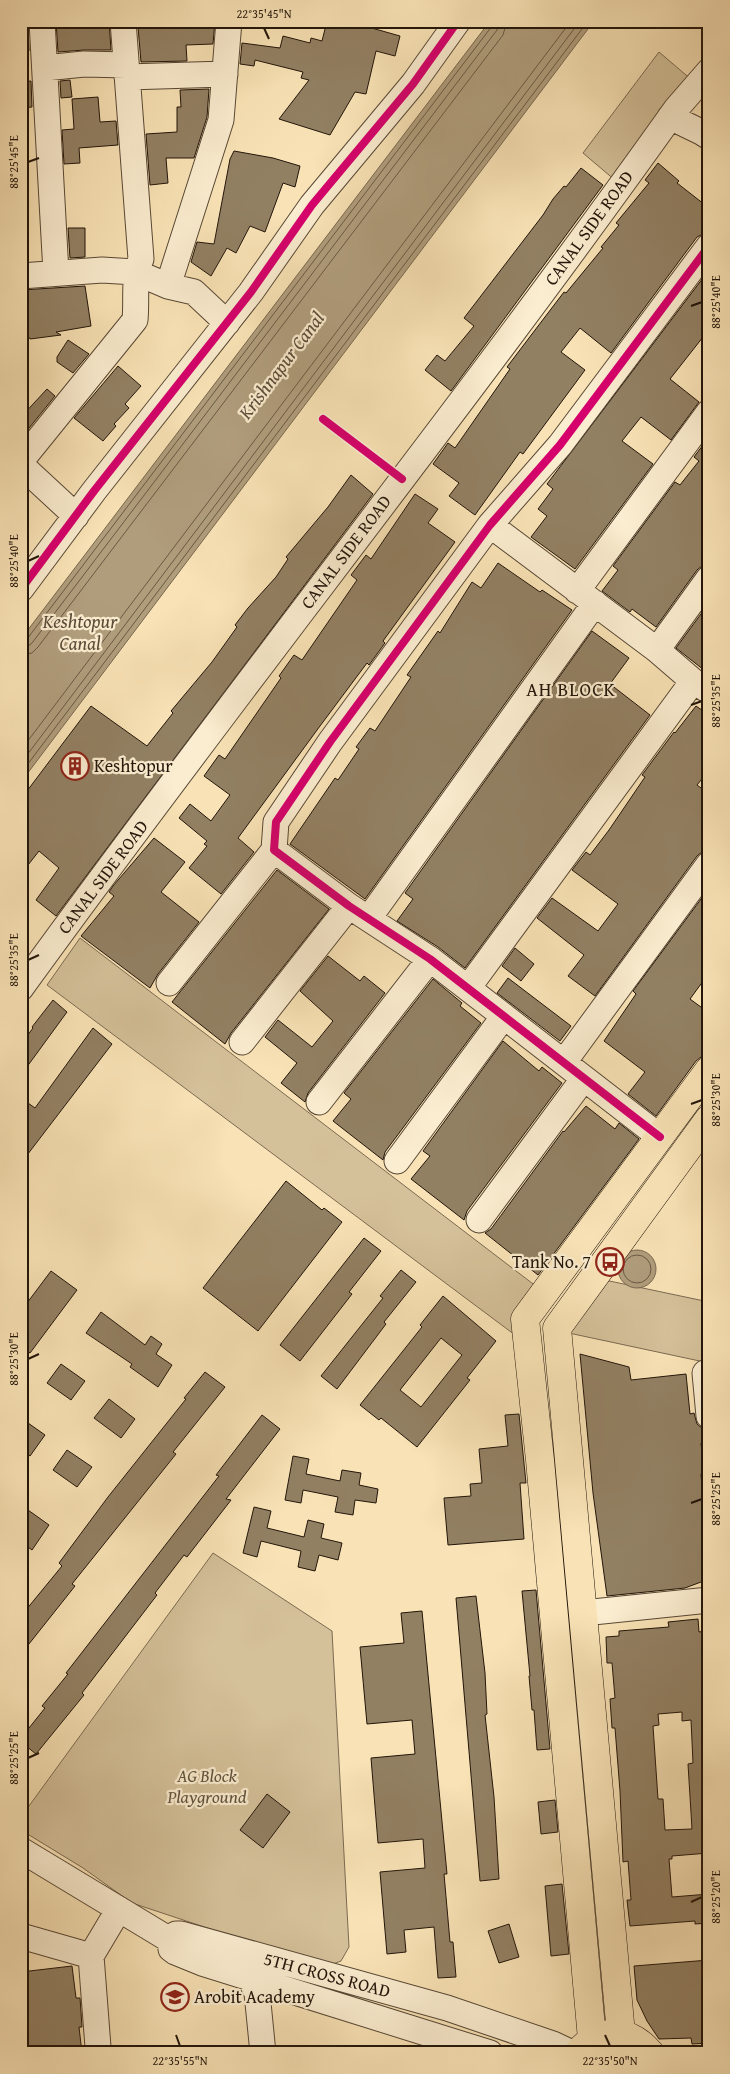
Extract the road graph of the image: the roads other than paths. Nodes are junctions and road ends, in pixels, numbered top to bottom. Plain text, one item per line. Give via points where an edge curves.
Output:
1 (42, 21) edge
2 (123, 21) edge
3 (229, 21) edge
4 (458, 21) edge
5 (45, 68) junction
6 (225, 74) junction
7 (127, 77) junction
8 (705, 83) edge
9 (670, 117) junction
10 (709, 138) edge
11 (709, 246) edge
12 (135, 272) junction
13 (56, 273) junction
14 (21, 276) edge
15 (168, 286) junction
16 (227, 323) junction
17 (709, 412) edge
18 (21, 461) edge
19 (21, 465) edge
20 (76, 516) junction
21 (490, 525) junction
22 (709, 578) edge
23 (21, 589) edge
24 (586, 597) junction
25 (658, 650) junction
26 (701, 686) edge
27 (274, 850) junction
28 (709, 864) edge
29 (359, 912) junction
30 (430, 959) junction
31 (169, 983) dead end
32 (21, 988) edge
33 (468, 988) junction
34 (504, 1016) junction
35 (242, 1042) dead end
36 (564, 1062) junction
37 (709, 1070) edge
38 (584, 1078) junction
39 (320, 1102) dead end
40 (709, 1119) edge
41 (660, 1137) junction
42 (397, 1161) dead end
43 (479, 1220) dead end
44 (705, 1373) dead end
45 (709, 1416) edge
46 (568, 1458) junction
47 (540, 1460) junction
48 (709, 1600) edge
49 (583, 1614) junction
50 (21, 1850) edge
51 (119, 1909) junction
52 (21, 1936) edge
53 (170, 1940) junction
54 (91, 1956) junction
55 (249, 1977) junction
56 (622, 2034) junction
57 (98, 2047) dead end
58 (581, 2048) edge
59 (263, 2053) edge
60 (490, 2053) edge
61 (650, 2053) edge

1 - 5 street
2 - 7 street
3 - 6 street
4 - 16 street via 413,84 312,206
5 - 7 street via 84,64 126,65
5 - 13 street
6 - 7 street
6 - 15 street via 221,120
7 - 12 street via 141,259
8 - 9 street, CANAL SIDE ROAD
9 - 10 street
9 - 32 street, CANAL SIDE ROAD
11 - 21 street via 560,444
12 - 13 street
12 - 15 street
12 - 18 street via 135,320
13 - 14 street
15 - 16 street via 194,292
16 - 20 street
17 - 24 street
19 - 20 street
20 - 23 street
21 - 24 street
21 - 27 street via 330,742 276,822
22 - 25 street
24 - 25 street
24 - 29 street
25 - 26 street
26 - 33 street
27 - 29 street
27 - 31 street
28 - 36 street
29 - 30 street
29 - 35 street
30 - 33 street
30 - 39 street
33 - 34 street
34 - 36 street
34 - 42 street
36 - 38 street
37 - 41 main road
38 - 41 street
38 - 43 street
40 - 46 main road via 557,1328
41 - 47 main road via 525,1319
44 - 45 street
46 - 47 main road
46 - 49 main road
47 - 58 main road
48 - 49 street
49 - 56 main road
50 - 51 street
51 - 53 street
51 - 54 street
52 - 54 street
53 - 55 street, 5TH CROSS ROAD via 175,1952
53 - 58 street, 5TH CROSS ROAD via 181,1934 447,2008 553,2044
54 - 57 street
55 - 59 street, 5TH CROSS ROAD via 257,1993
55 - 60 street, 5TH CROSS ROAD
56 - 58 main road via 612,2034
56 - 61 main road via 641,2043

